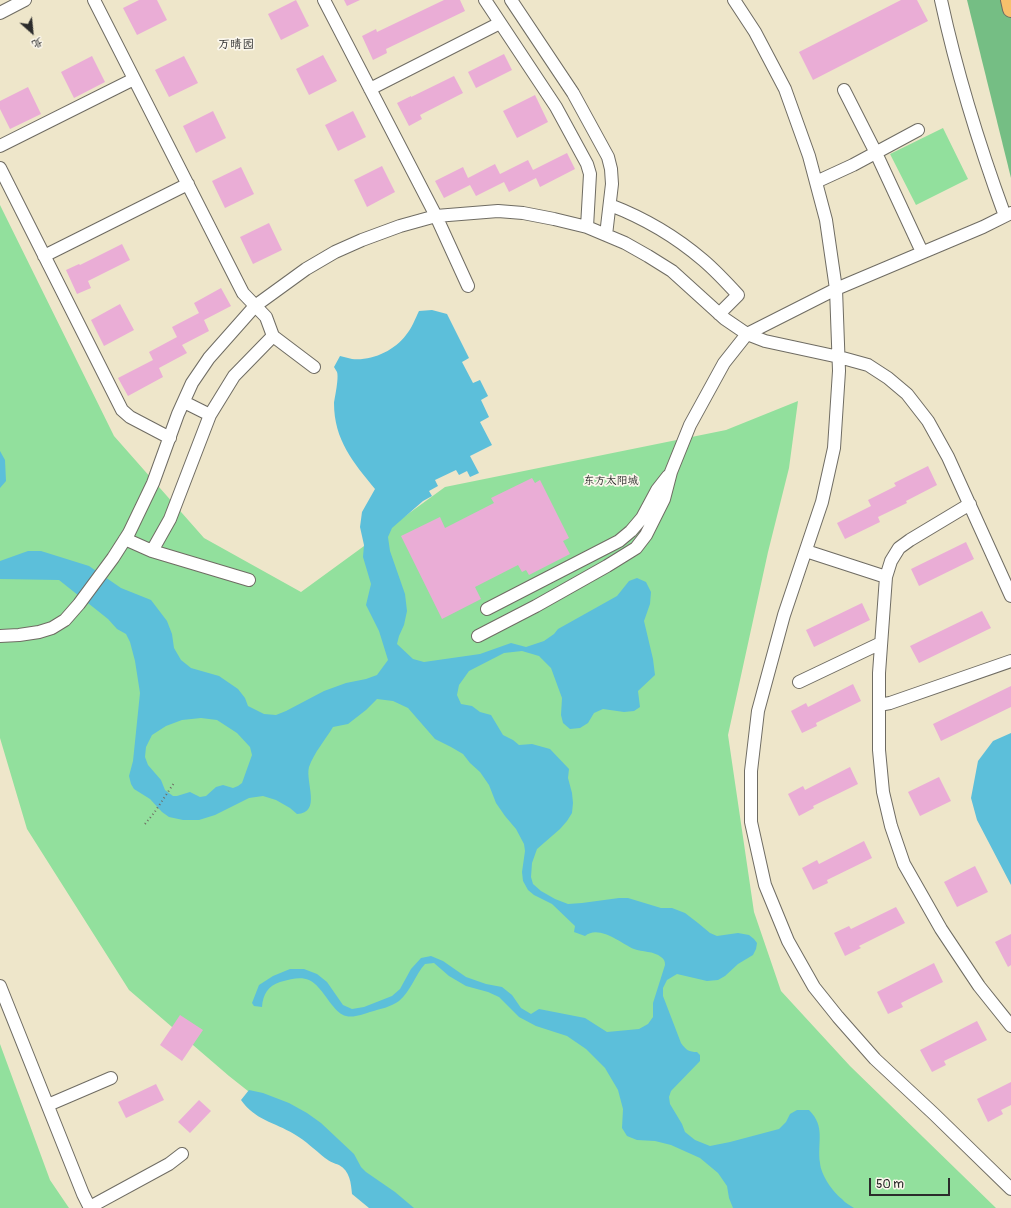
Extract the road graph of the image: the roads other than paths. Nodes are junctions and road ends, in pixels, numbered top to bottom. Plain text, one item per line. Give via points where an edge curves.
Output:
1 (25, 0) edge
2 (94, 0) edge
3 (324, 0) edge
4 (485, 0) edge
5 (511, 0) edge
6 (734, 0) edge
7 (940, 0) edge
8 (1009, 0) edge
9 (1011, 9) edge
10 (0, 13) edge
11 (500, 23) junction
12 (134, 79) junction
13 (370, 89) junction
14 (844, 90) dead end
15 (918, 130) dead end
16 (0, 146) edge
17 (876, 153) junction
18 (0, 168) edge
19 (816, 182) junction
20 (188, 184) junction
21 (610, 205) junction
22 (1008, 215) edge
23 (436, 216) junction
24 (587, 227) junction
25 (606, 235) junction
26 (922, 252) junction
27 (44, 256) junction
28 (468, 286) dead end
29 (836, 289) junction
30 (254, 306) junction
31 (719, 314) junction
32 (746, 334) junction
33 (273, 336) junction
34 (839, 357) junction
35 (314, 367) dead end
36 (184, 402) junction
37 (210, 415) junction
38 (170, 438) junction
39 (671, 472) junction
40 (970, 504) junction
41 (125, 539) junction
42 (152, 551) junction
43 (806, 551) junction
44 (886, 576) junction
45 (249, 580) dead end
46 (1011, 596) edge
47 (487, 609) dead end
48 (0, 636) edge
49 (478, 636) dead end
50 (881, 644) junction
51 (1011, 661) edge
52 (799, 682) dead end
53 (879, 705) junction
54 (0, 986) edge
55 (1011, 1026) edge
56 (111, 1078) dead end
57 (48, 1105) junction
58 (182, 1154) dead end
59 (1011, 1189) edge
60 (90, 1208) edge

1 - 10 street
2 - 12 street
3 - 13 street
4 - 11 street
5 - 21 street via 573,93 608,158 612,184
6 - 19 street via 755,32 785,89
7 - 22 street via 970,115
8 - 9 main road
11 - 13 street
11 - 24 street via 556,107 587,164 590,174
12 - 16 street
12 - 20 street
13 - 23 street
14 - 17 street
15 - 17 street
17 - 19 street
17 - 26 street
18 - 27 street
19 - 29 street via 826,220
20 - 27 street
20 - 30 street via 243,293
21 - 25 street
21 - 31 street via 654,226 703,260 738,295
22 - 26 street
23 - 24 street via 498,211 523,213
23 - 28 street
23 - 30 street via 400,226 336,252 306,269
24 - 25 street
25 - 31 street via 672,271
26 - 29 street
27 - 38 street via 122,410 130,417
29 - 32 street
29 - 34 street
30 - 33 street via 266,317
30 - 36 street via 209,358
31 - 32 street
32 - 34 street via 765,341
32 - 39 street via 724,363 690,425
33 - 35 street
33 - 37 street via 234,376
34 - 40 street via 868,365 907,394 935,433
34 - 43 street via 834,448 822,502
36 - 37 street
36 - 38 street
37 - 42 street via 170,520
38 - 41 street via 153,483
39 - 47 street via 657,490 642,518 619,541
39 - 49 street via 664,499 646,535 636,548 536,606
40 - 44 street via 899,548
40 - 46 street
41 - 42 street
41 - 48 street via 80,604 65,620 39,632
42 - 45 street
43 - 44 street
43 - 59 street via 784,615 758,711 751,771 751,822 765,885 788,941 814,987 875,1059
44 - 50 street
50 - 52 street
50 - 53 street
51 - 53 street
53 - 55 street via 879,750 883,792 904,864 941,929 979,986
54 - 57 street
56 - 57 street
57 - 60 street
58 - 60 street via 169,1164

